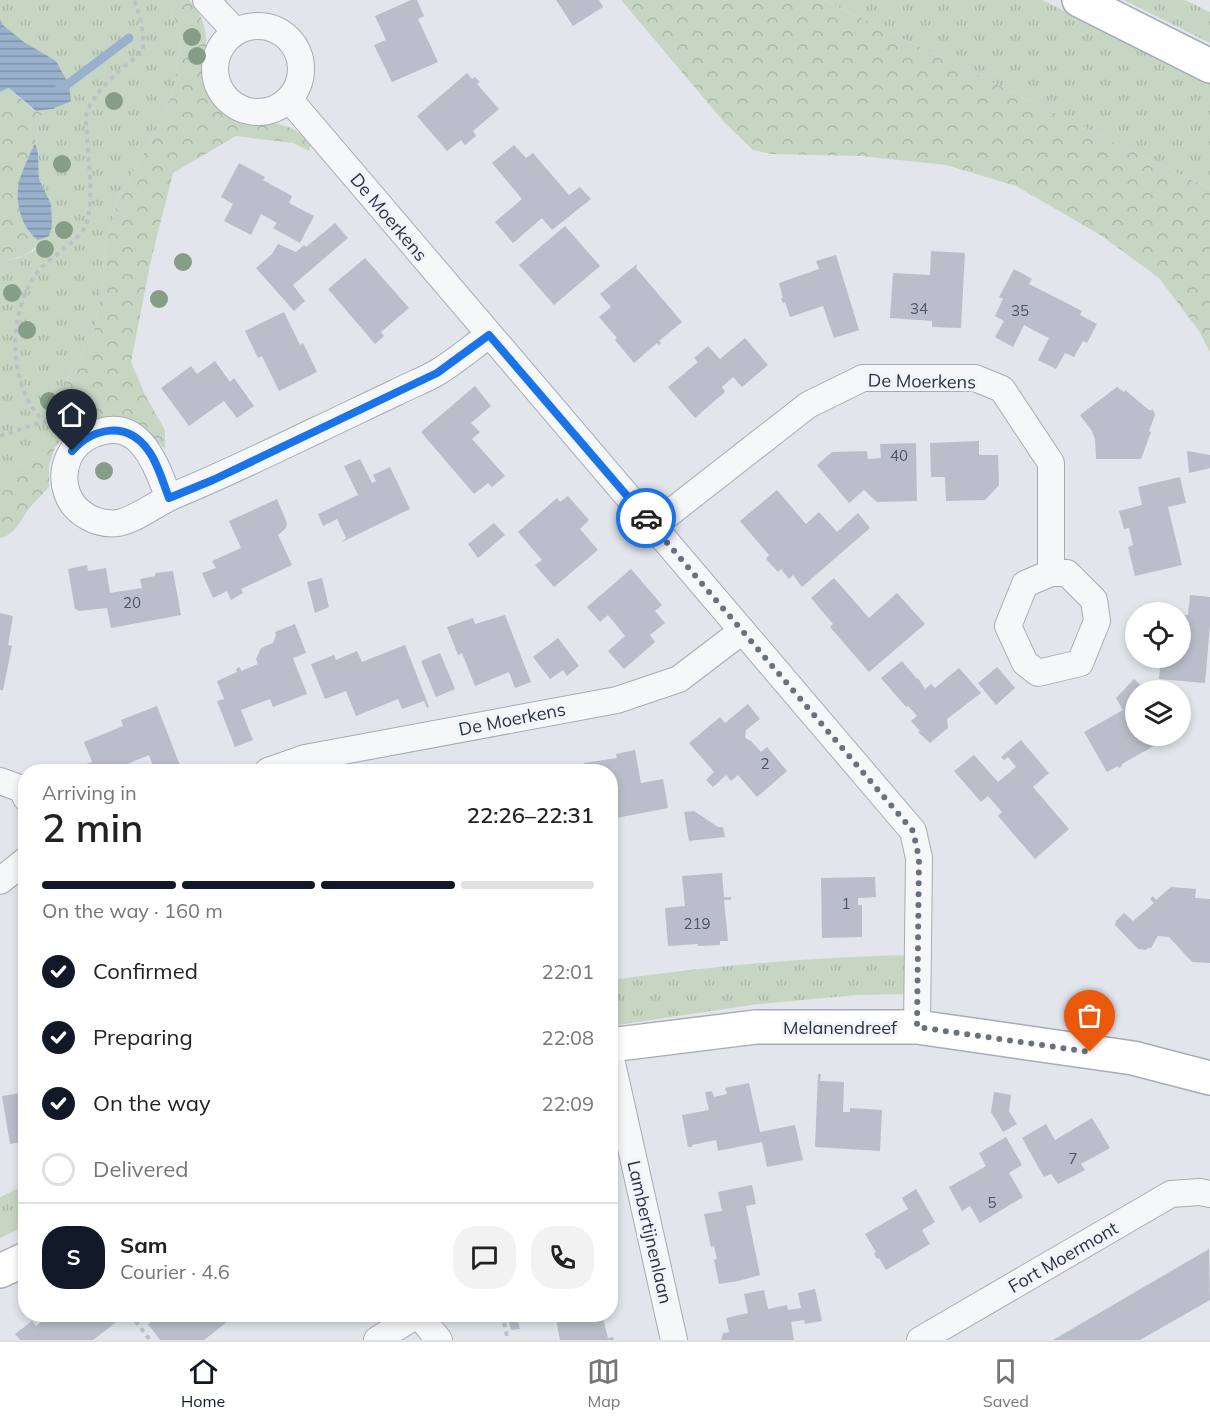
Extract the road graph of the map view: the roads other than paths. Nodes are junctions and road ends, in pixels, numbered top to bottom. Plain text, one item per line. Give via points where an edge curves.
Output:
1 (206, 0) edge
2 (1079, 0) edge
3 (236, 31) junction
4 (1210, 66) edge
5 (289, 99) junction
6 (489, 335) junction
7 (169, 498) dead end
8 (653, 526) junction
9 (1051, 573) dead end
10 (742, 631) junction
11 (288, 764) edge
12 (0, 781) edge
13 (18, 788) edge
14 (18, 866) edge
15 (0, 881) edge
16 (917, 1027) junction
17 (618, 1044) edge
18 (1210, 1078) edge
19 (618, 1090) edge
20 (1210, 1194) edge
21 (18, 1263) edge
22 (0, 1271) edge
23 (405, 1322) edge
24 (424, 1322) edge
25 (377, 1340) edge
26 (439, 1340) edge
27 (674, 1340) edge
28 (920, 1340) edge

1 - 3 street
2 - 4 street
3 - 5 street via 252,25 270,27 286,35 297,49 302,67 299,84
3 - 5 street via 222,44 214,61 215,79 223,96 237,108 255,112 274,110
5 - 6 street, De Moerkens
6 - 7 street via 437,373
6 - 8 street, De Moerkens
8 - 9 street, De Moerkens via 808,405 864,378 975,378 1002,389 1051,463
8 - 10 street, De Moerkens
10 - 11 street, De Moerkens via 680,679 617,700
10 - 16 street, De Moerkens via 913,831 919,858
12 - 13 street
14 - 15 street
16 - 17 street, Melanendreef via 756,1027
16 - 18 street, Melanendreef via 1133,1058
19 - 27 street, Lambertijnenlaan
20 - 28 street, Fort Moermont via 1171,1194
21 - 22 street
23 - 25 street
24 - 26 street

